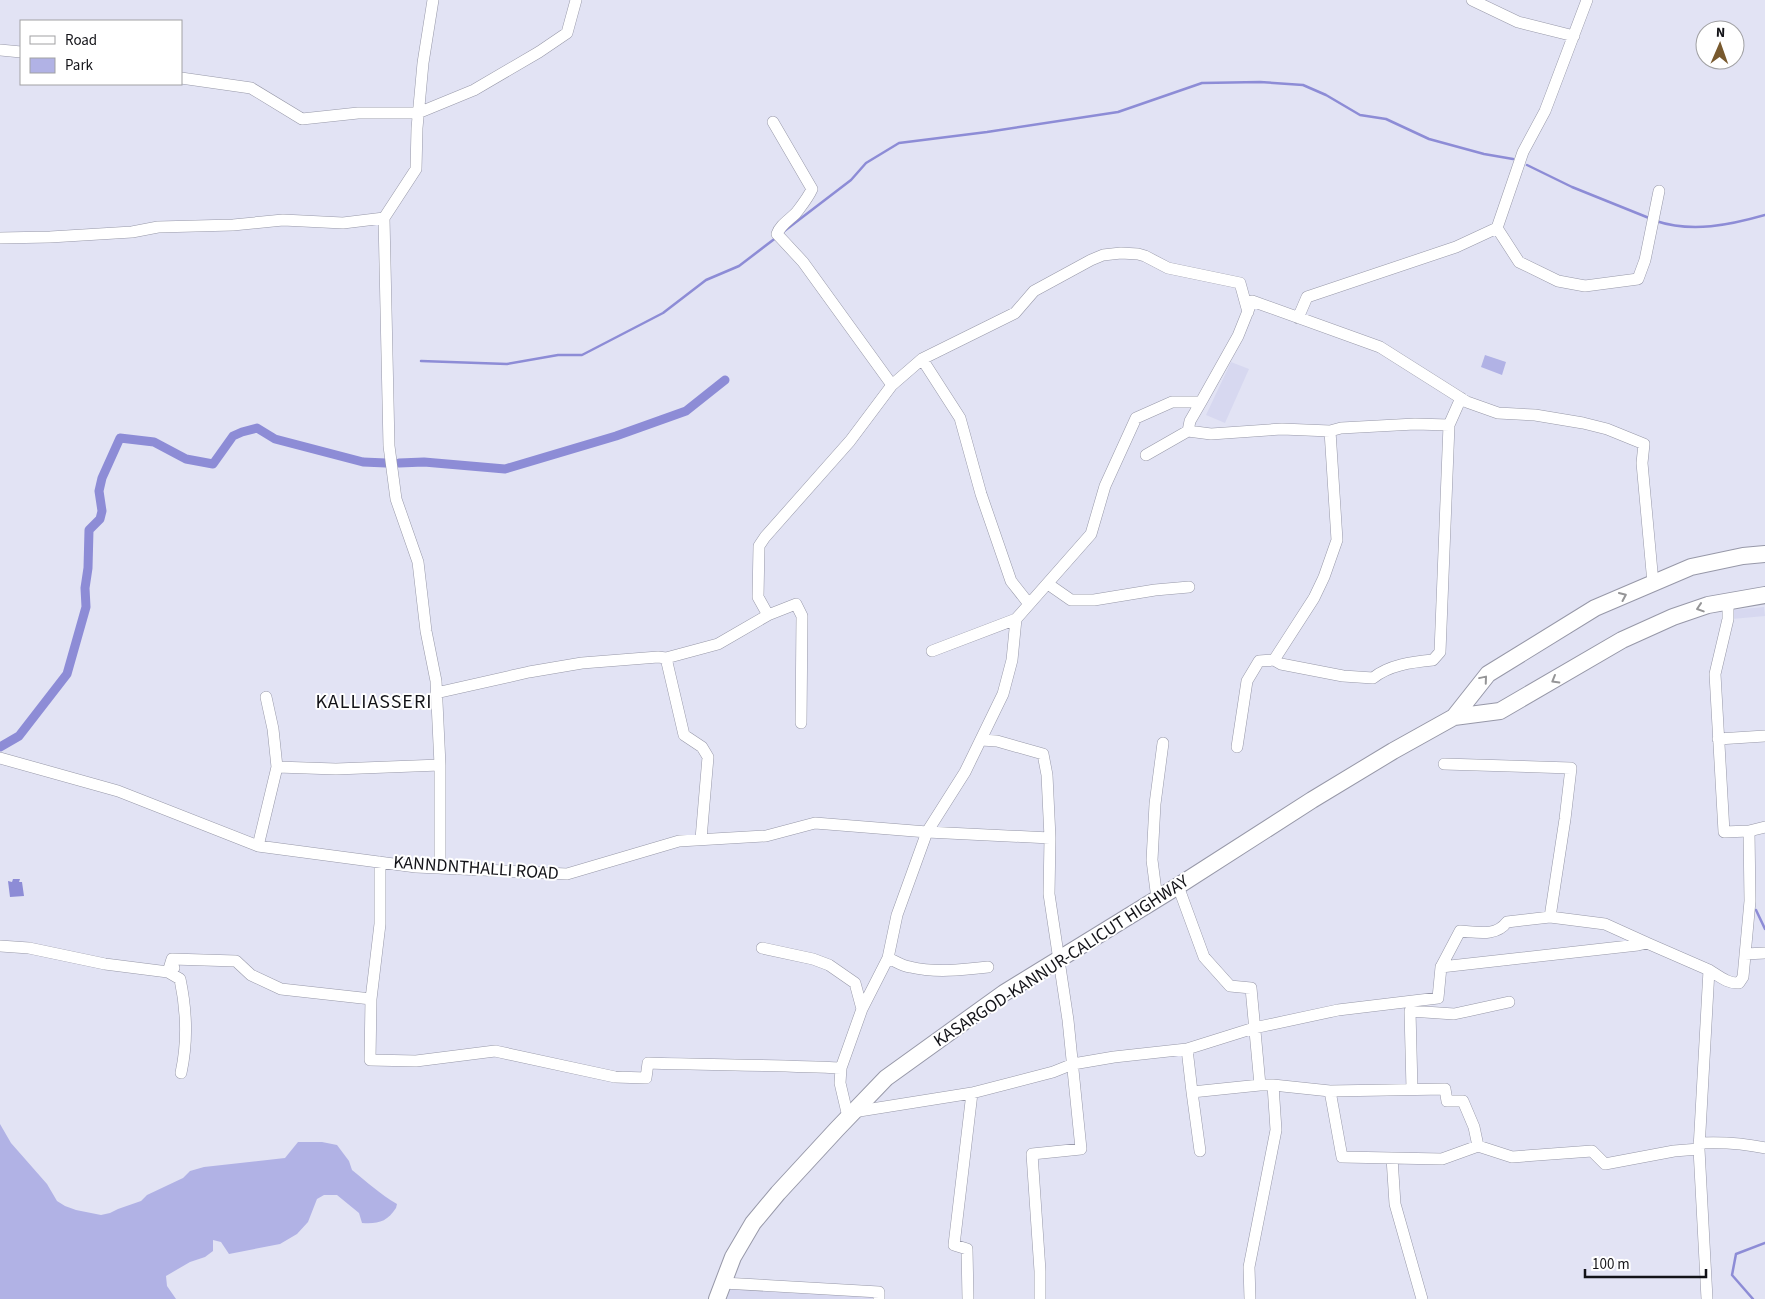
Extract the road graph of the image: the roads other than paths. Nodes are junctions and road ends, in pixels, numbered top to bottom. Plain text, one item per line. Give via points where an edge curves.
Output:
1 (433, 0) edge
2 (576, 0) edge
3 (1472, 0) edge
4 (1587, 0) edge
5 (1574, 36) junction
6 (0, 50) edge
7 (20, 52) edge
8 (182, 78) edge
9 (418, 113) junction
10 (773, 122) dead end
11 (1659, 192) dead end
12 (384, 218) junction
13 (1497, 228) junction
14 (0, 238) edge
15 (1248, 312) junction
16 (1298, 318) junction
17 (922, 359) junction
18 (892, 385) junction
19 (1461, 398) junction
20 (1201, 402) junction
21 (1449, 425) junction
22 (1188, 431) junction
23 (1330, 431) junction
24 (1146, 455) dead end
25 (1765, 554) edge
26 (1653, 582) junction
27 (1048, 584) junction
28 (1189, 587) dead end
29 (1765, 595) edge
30 (1728, 601) junction
31 (1029, 604) junction
32 (768, 615) junction
33 (1016, 620) junction
34 (932, 651) dead end
35 (666, 658) junction
36 (1274, 660) junction
37 (436, 693) junction
38 (266, 698) dead end
39 (1454, 717) junction
40 (801, 723) dead end
41 (1765, 736) edge
42 (1718, 739) junction
43 (981, 740) junction
44 (1163, 743) dead end
45 (1237, 747) dead end
46 (0, 758) edge
47 (1444, 764) dead end
48 (440, 765) junction
49 (277, 766) junction
50 (1765, 827) edge
51 (1749, 831) junction
52 (927, 832) junction
53 (1050, 838) junction
54 (701, 839) junction
55 (258, 846) junction
56 (380, 862) junction
57 (440, 868) junction
58 (1178, 886) junction
59 (1157, 899) junction
60 (1550, 917) junction
61 (1647, 943) junction
62 (0, 946) edge
63 (762, 948) dead end
64 (1765, 953) edge
65 (1745, 954) junction
66 (888, 958) junction
67 (1059, 960) junction
68 (988, 967) dead end
69 (1441, 967) junction
70 (1709, 970) junction
71 (168, 972) junction
72 (371, 999) junction
73 (1508, 1002) dead end
74 (862, 1009) junction
75 (1254, 1028) junction
76 (1187, 1049) junction
77 (1073, 1064) junction
78 (841, 1068) junction
79 (181, 1073) dead end
80 (1260, 1085) junction
81 (1273, 1085) junction
82 (1412, 1089) junction
83 (1330, 1091) junction
84 (1192, 1092) junction
85 (972, 1094) junction
86 (851, 1114) junction
87 (1478, 1146) junction
88 (1699, 1146) junction
89 (1765, 1148) edge
90 (1200, 1151) dead end
91 (1392, 1158) junction
92 (723, 1283) junction
93 (717, 1299) edge
94 (879, 1299) edge
95 (968, 1299) edge
96 (1040, 1299) edge
97 (1250, 1299) edge
98 (1422, 1299) edge
99 (1707, 1299) edge

1 - 9 street
2 - 9 street via 567,33 474,90
3 - 5 street via 1518,22
4 - 5 street
5 - 13 street via 1546,111 1523,152
6 - 7 street
8 - 9 street via 251,88 302,119 358,112
9 - 12 street via 416,169
10 - 18 street via 812,189 784,223 780,237 804,262
11 - 13 street via 1638,279 1585,286 1558,281 1519,262
12 - 14 street via 343,223 283,220
12 - 37 street via 390,446 396,499 418,562
13 - 16 street via 1456,247 1307,297
15 - 16 street via 1252,301
15 - 17 street via 1240,283 1168,268 1146,256 1121,253 1090,260 1034,290 1015,312
15 - 20 street
16 - 19 street via 1380,347
17 - 18 street
17 - 31 street via 960,418 981,494 1011,581
18 - 32 street via 850,441 759,546 758,596
19 - 21 street
19 - 26 street via 1498,413 1583,423 1644,444 1642,463
20 - 22 street
20 - 27 street via 1172,402 1136,418 1104,486 1090,534
21 - 23 street via 1414,424
21 - 36 street via 1440,652 1432,660 1406,663 1373,678 1343,676
22 - 23 street via 1211,434
22 - 24 street
23 - 36 street via 1337,540 1314,598
25 - 26 highway, KASARGOD-KANNUR-CALICUT HIGHWAY via 1692,567
39 -> 26 highway, KASARGOD-KANNUR-CALICUT HIGHWAY via 1488,674 1595,608
27 - 28 street via 1071,600 1094,600
27 - 31 street
29 - 30 highway, KASARGOD-KANNUR-CALICUT HIGHWAY
30 -> 39 highway, KASARGOD-KANNUR-CALICUT HIGHWAY via 1673,617 1622,640 1500,711
30 - 42 street via 1728,618 1715,674
31 - 33 street
32 - 35 street via 718,644
32 - 40 street via 796,604 802,616
33 - 34 street
33 - 43 street via 1012,660 1003,694
35 - 37 street via 582,662
35 - 54 street via 684,735 702,747 708,757
36 - 45 street via 1259,661 1248,681
37 - 48 street
38 - 49 street
39 - 58 highway, KASARGOD-KANNUR-CALICUT HIGHWAY via 1393,751
41 - 42 street
42 - 51 street via 1724,832
43 - 52 street
43 - 53 street via 997,741 1043,754
44 - 59 street via 1152,860
46 - 55 street, KANNDNTHALLI ROAD via 118,791
47 - 60 street via 1571,768
48 - 49 street via 336,769
48 - 57 street
49 - 55 street
50 - 51 street
51 - 65 street via 1750,901
52 - 53 street, KANNDNTHALLI ROAD
52 - 54 street, KANNDNTHALLI ROAD via 815,823 766,836
52 - 66 street via 897,915
53 - 67 street via 1049,894
54 - 57 street, KANNDNTHALLI ROAD via 679,840 567,874
55 - 56 street, KANNDNTHALLI ROAD
56 - 57 street, KANNDNTHALLI ROAD
56 - 72 street via 380,924
58 - 59 highway, KASARGOD-KANNUR-CALICUT HIGHWAY
58 - 75 street via 1204,957 1230,986 1251,988
59 - 67 highway, KASARGOD-KANNUR-CALICUT HIGHWAY
60 - 61 street via 1605,924
60 - 69 street via 1506,922 1496,932 1460,931
61 - 69 street
61 - 70 street
62 - 71 street
63 - 74 street via 829,965 855,983
64 - 65 street
65 - 70 street via 1743,977 1739,983 1727,981
66 - 68 street via 909,967 940,970
66 - 74 street
67 - 77 street
67 - 86 highway, KASARGOD-KANNUR-CALICUT HIGHWAY via 920,1052 886,1078
69 - 75 street via 1438,998 1338,1010
70 - 88 street
71 - 72 street via 172,959 236,961 251,975 281,989
71 - 79 street via 180,979 186,1008 186,1054
72 - 78 street via 370,1060 416,1061 495,1051 615,1077 646,1078 648,1063
73 - 82 street via 1454,1014 1410,1011
74 - 78 street
75 - 76 street
75 - 80 street
76 - 77 street
76 - 84 street
77 - 85 street
77 - 96 street via 1081,1148 1032,1154
78 - 86 street via 840,1083
80 - 81 street
80 - 84 street
81 - 83 street
81 - 97 street via 1276,1130 1249,1267
82 - 83 street
82 - 87 street via 1444,1089 1447,1101 1463,1101
83 - 91 street via 1342,1157
84 - 90 street
85 - 86 street
85 - 95 street via 954,1245 967,1249
86 - 92 highway, KASARGOD-KANNUR-CALICUT HIGHWAY via 753,1222 733,1257
87 - 88 street via 1512,1157 1592,1151 1605,1164
87 - 91 street via 1442,1159
88 - 89 street via 1722,1142
88 - 99 street
91 - 98 street via 1395,1204
92 - 93 highway, KASARGOD-KANNUR-CALICUT HIGHWAY
92 - 94 street via 879,1292

